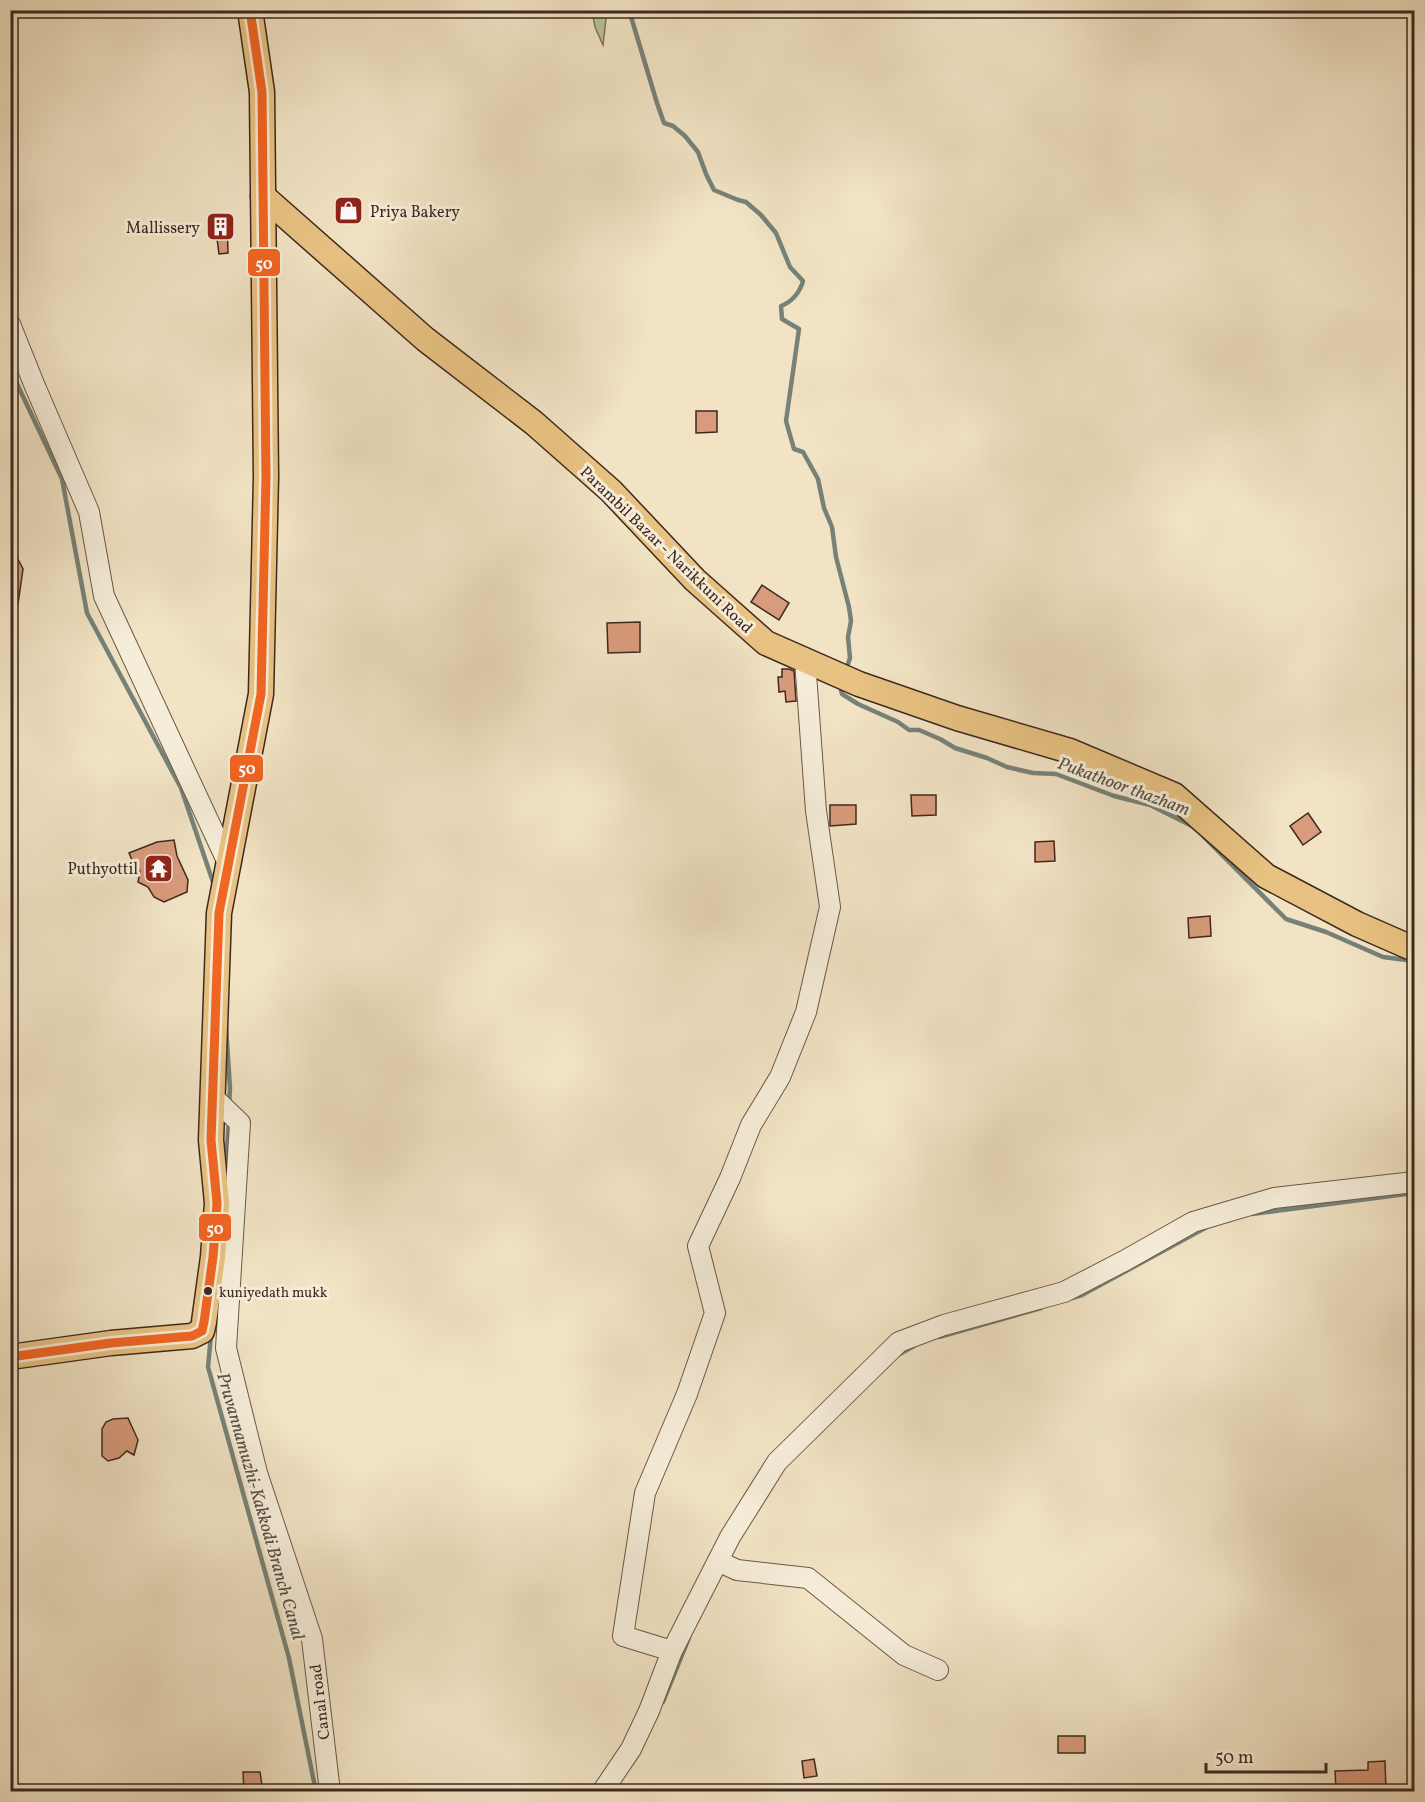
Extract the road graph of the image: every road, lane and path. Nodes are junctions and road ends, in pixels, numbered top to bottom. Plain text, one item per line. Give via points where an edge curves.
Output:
1 (250, 10) edge
2 (263, 196) junction
3 (10, 324) edge
4 (806, 660) junction
5 (228, 863) junction
6 (1414, 949) edge
7 (213, 1097) junction
8 (1414, 1182) edge
9 (10, 1357) edge
10 (718, 1561) junction
11 (672, 1651) junction
12 (938, 1670) dead end
13 (330, 1791) edge
14 (602, 1791) edge

1 - 2 main road via 262,92
2 - 4 main road, Parambil Bazar - Narikkuni Road via 424,339 534,423 611,491 695,580 766,643
2 - 5 main road via 266,477 261,694
3 - 5 street via 89,512 104,596
4 - 6 main road, Parambil Bazar - Narikkuni Road via 859,684 957,718 1070,751 1174,795 1266,876
4 - 11 street via 816,811 830,907 806,1012 780,1077 751,1125 698,1246 715,1312 687,1394 645,1494 623,1636
5 - 7 main road via 219,913
7 - 9 main road via 211,1140 217,1203 202,1331 192,1336
7 - 13 street, Canal road via 240,1123 226,1347 257,1473 312,1639
8 - 10 street via 1274,1198 1193,1222 1064,1292 944,1324 899,1342 777,1462
10 - 11 street
10 - 12 street via 737,1570 808,1578 904,1655
11 - 14 street via 632,1749

